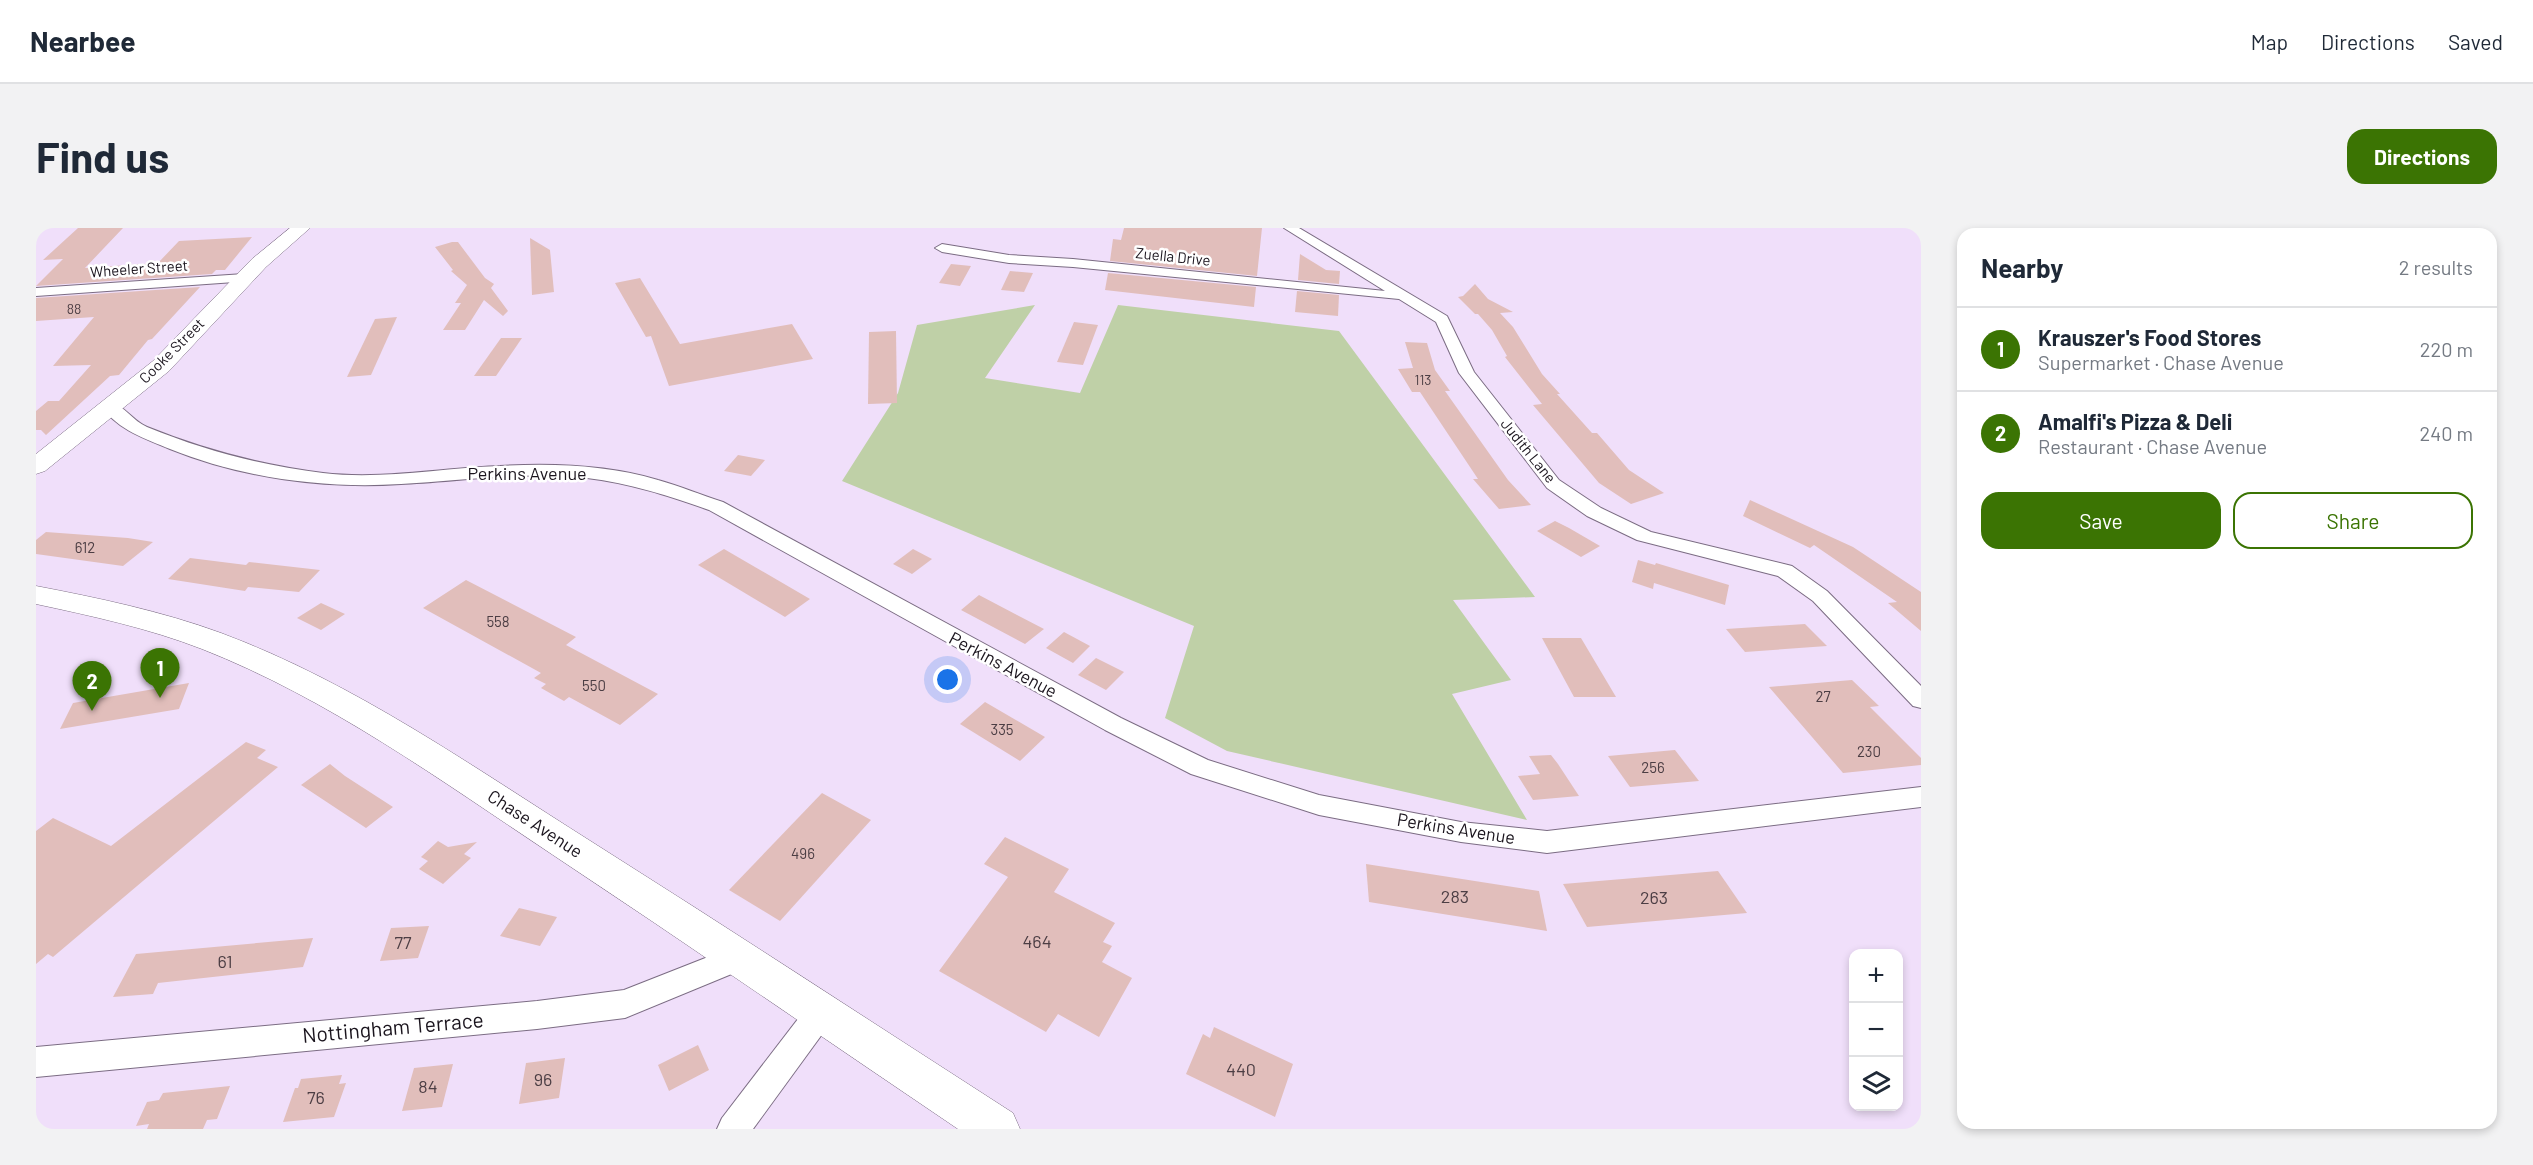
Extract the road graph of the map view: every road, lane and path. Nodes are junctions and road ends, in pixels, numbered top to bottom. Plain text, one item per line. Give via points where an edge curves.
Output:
1 (301, 228) edge
2 (1290, 228) edge
3 (942, 249) dead end
4 (244, 278) junction
5 (36, 292) edge
6 (1401, 296) junction
7 (110, 407) junction
8 (36, 466) edge
9 (36, 595) edge
10 (1921, 700) edge
11 (1921, 797) edge
12 (741, 957) junction
13 (821, 1012) junction
14 (36, 1062) edge
15 (734, 1129) edge
16 (997, 1129) edge

1 - 4 main road, Cooke Street
2 - 6 street, Judith Lane
3 - 6 street, Zuella Drive via 1009,259
4 - 5 street, Wheeler Street
4 - 7 main road, Cooke Street via 161,366
6 - 10 street, Judith Lane via 1419,303 1442,320 1467,373 1553,484 1594,513 1644,536 1785,571 1822,598
7 - 8 main road, Cooke Street
7 - 11 street, Perkins Avenue via 137,429 194,452 261,470 326,479 586,472 652,484 716,506 1113,724 1200,767 1319,805 1547,842
9 - 12 main road, Chase Avenue via 168,626 233,649 316,688
12 - 13 main road, Chase Avenue
12 - 14 street, Nottingham Terrace via 625,1004
13 - 15 street
13 - 16 main road, Chase Avenue

